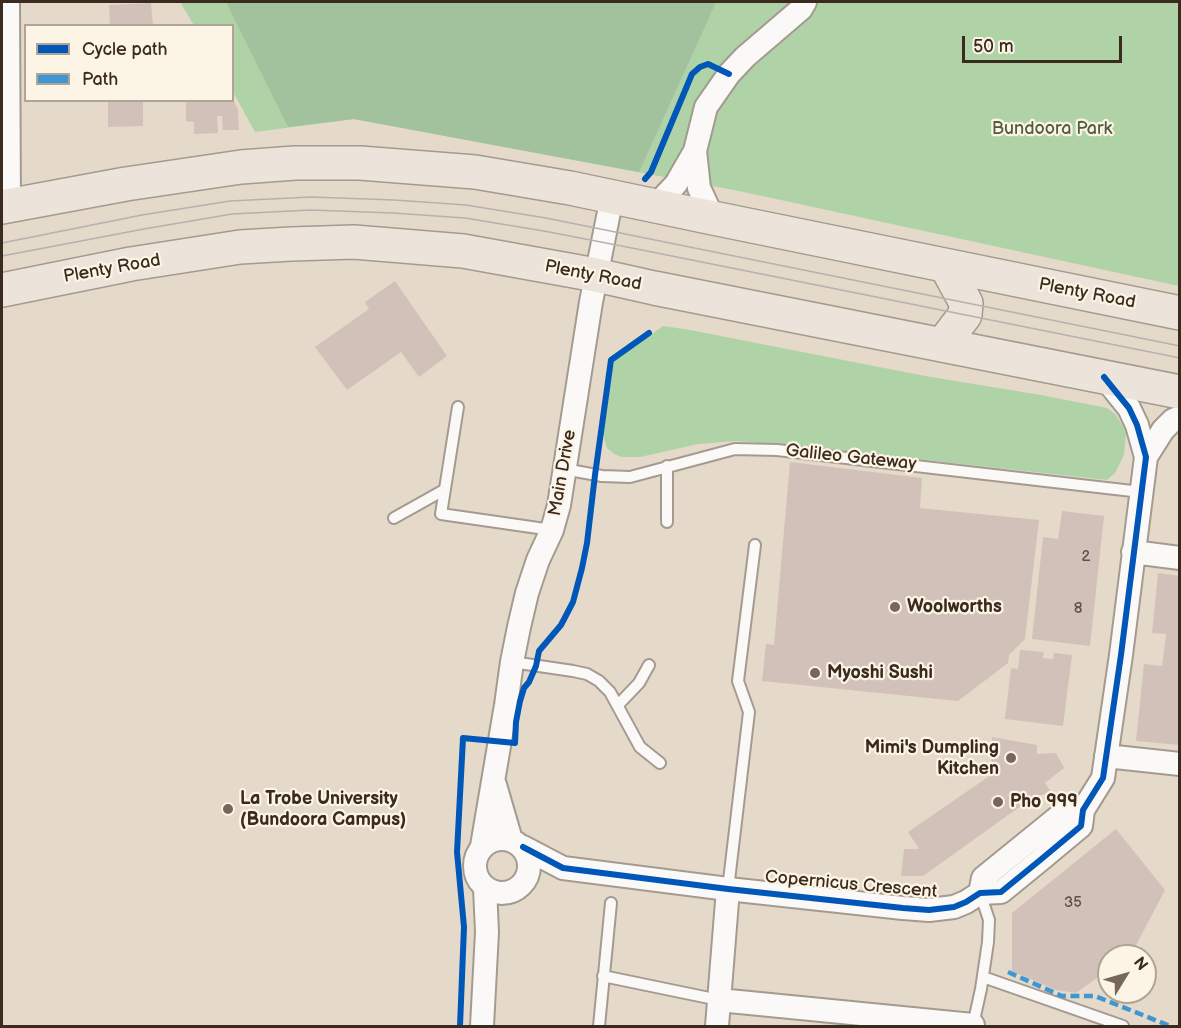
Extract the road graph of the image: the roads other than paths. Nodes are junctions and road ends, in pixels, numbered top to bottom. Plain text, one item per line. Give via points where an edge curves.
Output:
1 (8, 2) edge
2 (805, 2) edge
3 (695, 151) junction
4 (612, 197) junction
5 (5, 206) edge
6 (655, 206) junction
7 (713, 218) junction
8 (946, 266) junction
9 (596, 275) junction
10 (2, 290) edge
11 (1179, 313) edge
12 (942, 345) junction
13 (1104, 377) junction
14 (1179, 392) edge
15 (458, 406) dead end
16 (1179, 417) edge
17 (1146, 457) junction
18 (667, 466) junction
19 (564, 469) junction
20 (444, 490) junction
21 (1141, 492) junction
22 (394, 518) dead end
23 (667, 522) dead end
24 (552, 530) junction
25 (755, 545) dead end
26 (1133, 552) junction
27 (1179, 558) edge
28 (512, 662) junction
29 (649, 665) dead end
30 (618, 705) junction
31 (1107, 756) junction
32 (660, 763) dead end
33 (1179, 764) edge
34 (493, 781) junction
35 (517, 844) junction
36 (482, 846) junction
37 (563, 868) junction
38 (520, 885) junction
39 (485, 888) junction
40 (728, 889) junction
41 (980, 893) junction
42 (611, 903) dead end
43 (487, 932) junction
44 (603, 976) junction
45 (983, 977) junction
46 (719, 1000) junction
47 (974, 1025) joint
48 (482, 1026) edge
49 (598, 1026) edge
50 (717, 1026) edge
51 (1123, 1026) edge

1 - 5 street
2 - 3 street via 729,74 706,107
3 - 6 street via 676,184
3 - 7 street via 699,188
4 - 5 highway, Plenty Road via 475,172 360,163 295,163 241,166
4 - 6 highway, Plenty Road
4 - 9 street, Main Drive
6 - 7 highway, Plenty Road
7 - 8 highway, Plenty Road
8 - 11 highway, Plenty Road
8 - 12 highway via 966,303 965,315
9 - 10 highway, Plenty Road via 463,251 354,242 312,243 240,248 131,264
9 - 12 highway, Plenty Road
9 - 19 street, Main Drive
12 - 13 highway, Plenty Road
13 - 14 highway, Plenty Road
13 - 17 street via 1129,408
15 - 20 lane
16 - 17 street via 1163,430
17 - 21 street
18 - 19 lane, Galileo Gateway via 630,477
18 - 21 lane, Galileo Gateway via 735,449 777,450
18 - 23 lane
19 - 24 street, Main Drive
20 - 22 lane
20 - 24 lane via 441,514
21 - 26 street
24 - 28 street, Main Drive via 527,593
25 - 40 lane via 738,681 748,712
26 - 27 street
26 - 31 street
28 - 30 lane via 587,674 610,692
28 - 34 street, Main Drive
29 - 30 lane via 639,683
30 - 32 lane via 640,747
31 - 33 street
31 - 41 street via 1103,778 1083,810 1068,809 983,878
34 - 35 street, Main Drive
34 - 36 street, Main Drive
35 - 36 street via 499,838
35 - 37 street, Copernicus Crescent
35 - 38 street via 529,862 529,872
36 - 39 street via 474,863 475,874
37 - 38 street, Copernicus Crescent
37 - 40 street, Copernicus Crescent
38 - 39 street via 500,893
38 - 43 street
39 - 43 street
40 - 41 street, Copernicus Crescent via 929,910 954,907
40 - 46 street
41 - 45 lane via 989,920
42 - 44 lane
43 - 48 street
44 - 46 lane
44 - 49 lane
45 - 47 lane
45 - 51 lane
46 - 47 street
46 - 50 street

